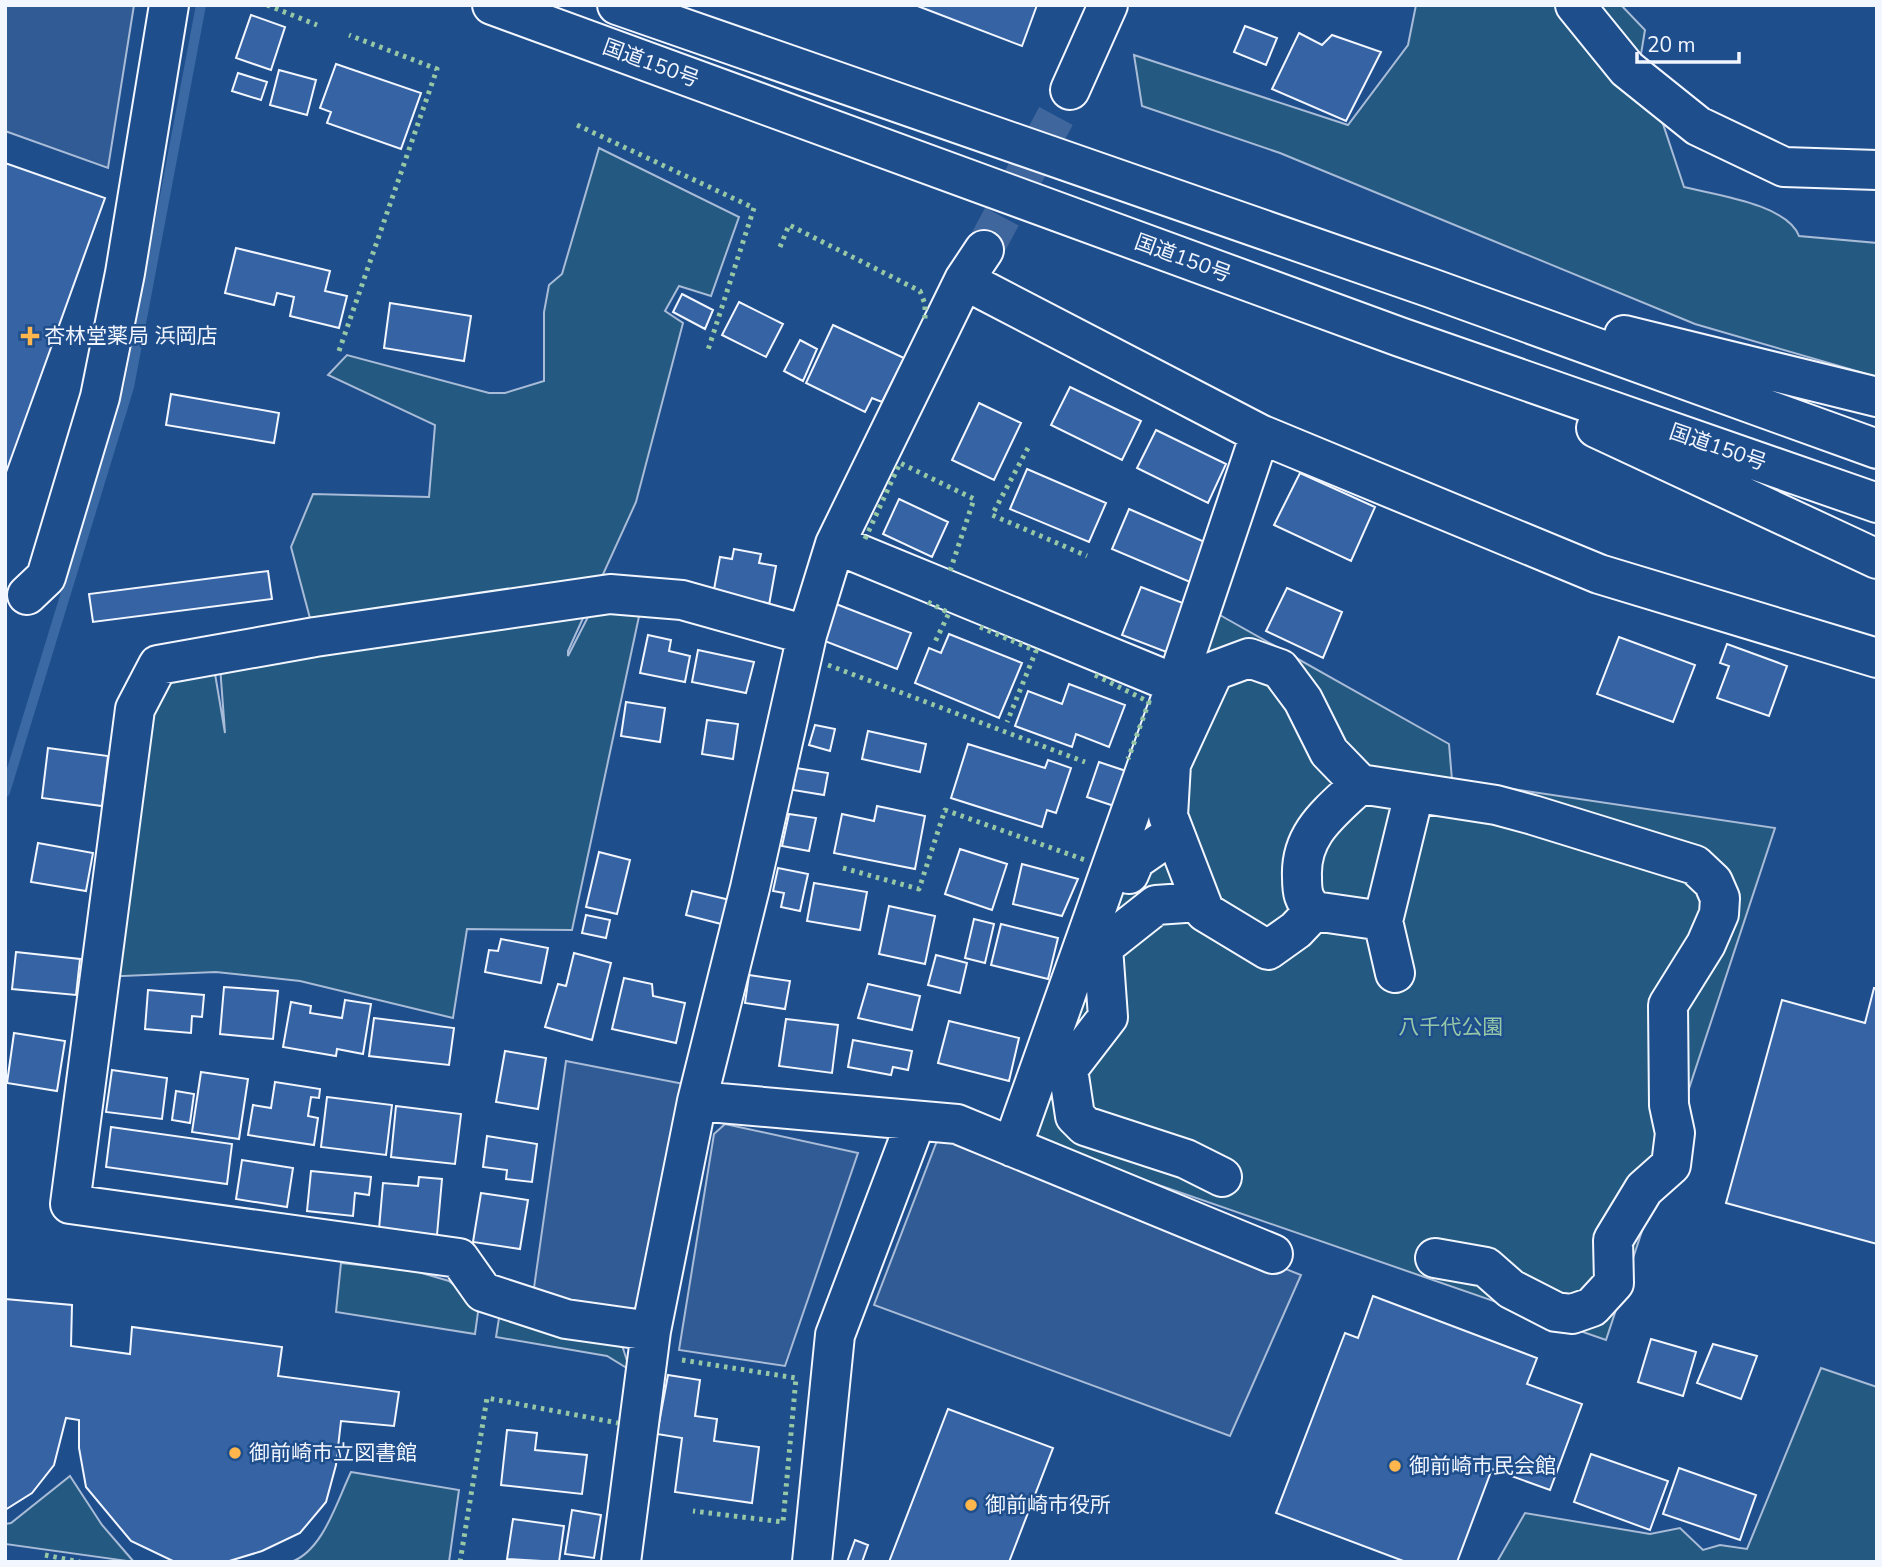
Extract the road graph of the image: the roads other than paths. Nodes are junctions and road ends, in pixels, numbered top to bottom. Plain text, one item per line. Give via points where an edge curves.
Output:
1 (169, 5) edge
2 (492, 5) edge
3 (617, 5) edge
4 (1108, 5) edge
5 (1575, 5) edge
6 (1070, 90) tunnel mouth
7 (1877, 170) edge
8 (1431, 288) junction
9 (1399, 337) junction
10 (1877, 397) edge
11 (1260, 434) junction
12 (1877, 449) edge
13 (1869, 500) edge
14 (835, 544) junction
15 (1877, 559) edge
16 (27, 595) dead end
17 (807, 635) junction
18 (1877, 658) edge
19 (1176, 684) junction
20 (1360, 784) junction
21 (1414, 794) junction
22 (1174, 833) junction
23 (1120, 870) junction
24 (1199, 902) junction
25 (1156, 905) junction
26 (1314, 911) junction
27 (1383, 921) junction
28 (1395, 973) dead end
29 (696, 1101) junction
30 (916, 1121) junction
31 (1012, 1147) junction
32 (1222, 1177) dead end
33 (1273, 1254) dead end
34 (1434, 1258) dead end
35 (652, 1331) junction
36 (621, 1562) edge
37 (812, 1562) edge

1 - 16 main road via 100,397 46,578
2 - 9 main road, 国道150号
3 - 8 main road, 国道150号
4 - 6 main road
5 - 7 main road via 1627,69 1698,126 1784,167
8 - 10 main road
8 - 12 main road, 国道150号
9 - 13 main road, 国道150号
9 - 15 main road
11 - 14 main road via 974,265
11 - 18 main road via 1599,574
11 - 19 main road
14 - 17 main road
14 - 19 main road
17 - 29 main road
17 - 35 main road via 682,600 610,594 158,665 135,709 70,1204 458,1258 483,1292 566,1319
19 - 23 main road
20 - 21 main road
20 - 22 main road via 1329,752 1303,700 1280,669 1249,658 1214,671 1171,764 1168,816
20 - 26 main road via 1317,825 1305,846 1301,858 1303,898
21 - 27 main road
21 - 34 main road via 1496,805 1695,865 1713,882 1720,898 1719,914 1706,944 1668,1005 1669,1105 1675,1133 1671,1165 1644,1189 1614,1240 1614,1283 1592,1307 1564,1313 1511,1289 1486,1267
22 - 23 main road
22 - 24 main road
23 - 25 main road via 1133,888
23 - 31 main road
24 - 25 main road
24 - 26 main road via 1205,912 1268,950
25 - 32 main road via 1103,947 1108,1017 1068,1069 1075,1116 1085,1126 1186,1159
26 - 27 main road
27 - 28 main road
29 - 30 main road
29 - 35 main road
30 - 31 main road via 957,1124
30 - 37 main road via 835,1335
31 - 33 main road
35 - 36 main road

